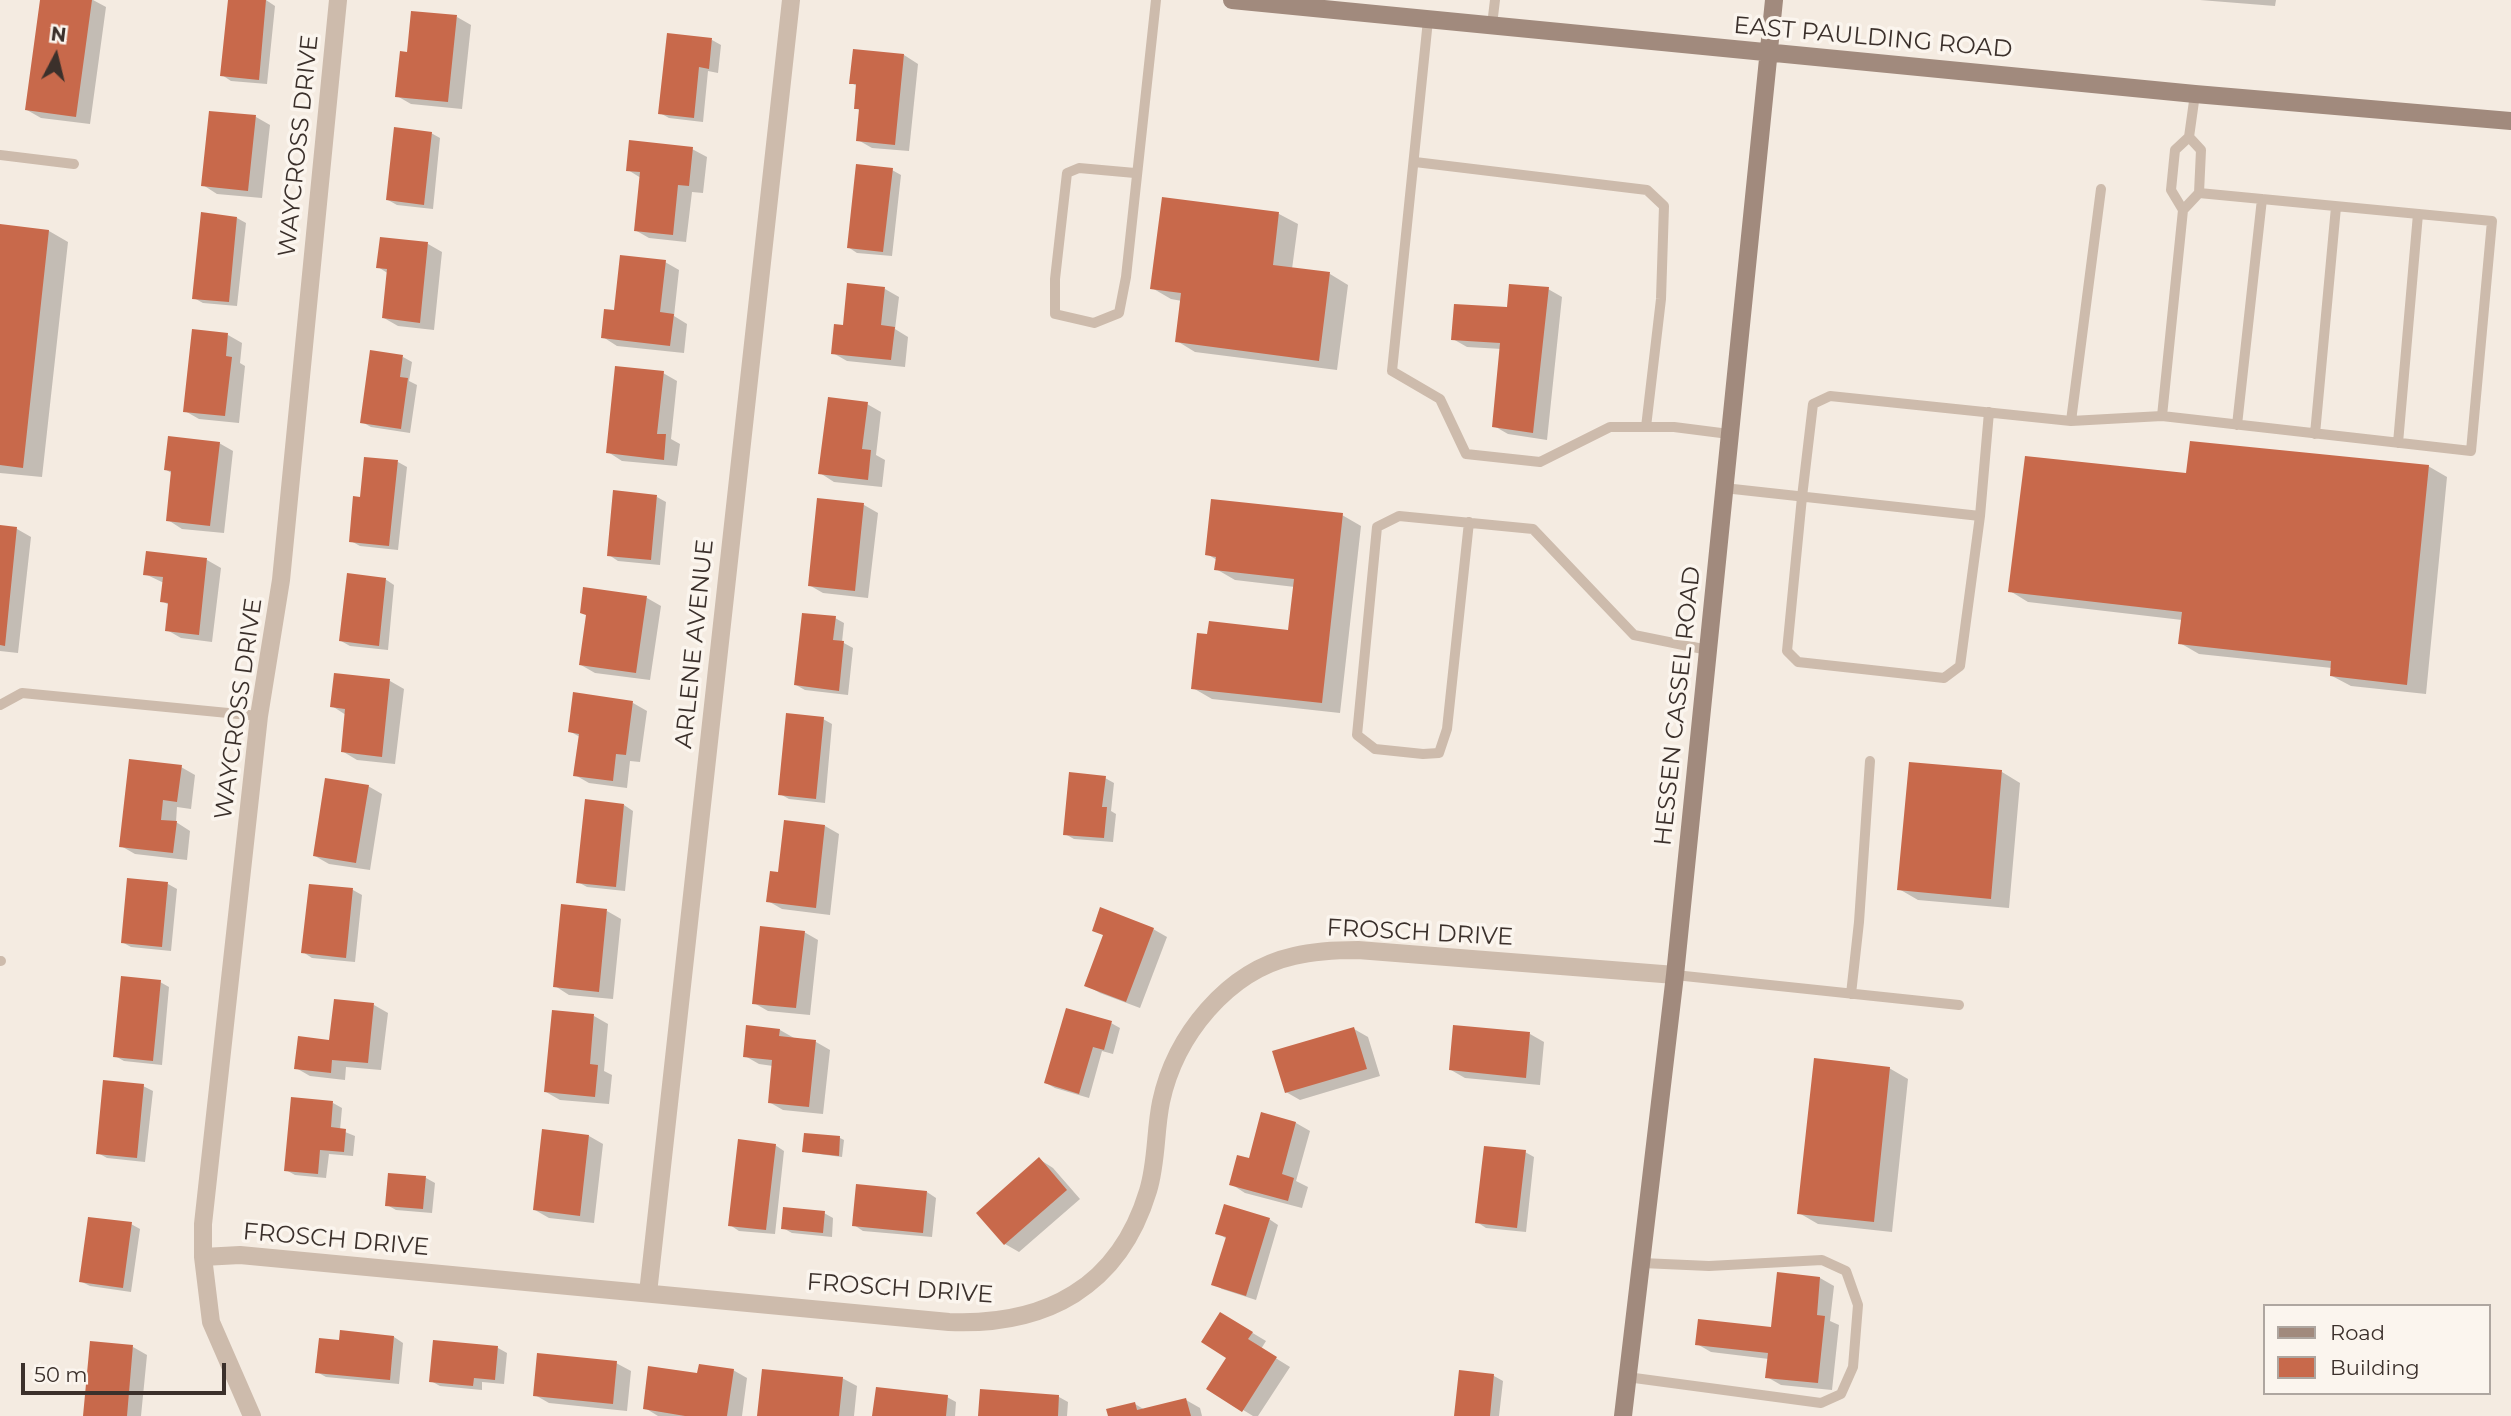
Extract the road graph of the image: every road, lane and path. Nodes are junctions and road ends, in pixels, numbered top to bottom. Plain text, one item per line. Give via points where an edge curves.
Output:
1 (338, 0) edge
2 (791, 0) edge
3 (1156, 0) edge
4 (1232, 0) edge
5 (1495, 0) edge
6 (1774, 0) edge
7 (1428, 20) junction
8 (1492, 25) junction
9 (1768, 53) junction
10 (2195, 94) junction
11 (2511, 121) edge
12 (2189, 137) junction
13 (0, 155) edge
14 (1415, 162) junction
15 (74, 164) dead end
16 (1135, 173) junction
17 (2101, 189) dead end
18 (2199, 193) junction
19 (2262, 199) junction
20 (2336, 207) junction
21 (2183, 210) junction
22 (2418, 214) junction
23 (1989, 412) junction
24 (2162, 416) junction
25 (2071, 421) junction
26 (2237, 425) junction
27 (1646, 426) junction
28 (1729, 434) junction
29 (2315, 434) junction
30 (2398, 443) junction
31 (1724, 488) junction
32 (1802, 497) junction
33 (1980, 516) junction
34 (1469, 522) junction
35 (1708, 650) junction
36 (0, 705) edge
37 (259, 716) junction
38 (1870, 761) dead end
39 (1675, 975) junction
40 (1852, 994) junction
41 (1959, 1005) dead end
42 (203, 1257) junction
43 (1642, 1263) junction
44 (648, 1293) junction
45 (1627, 1377) junction
46 (252, 1416) edge
47 (1623, 1416) edge

1 - 37 street, WAYCROSS DRIVE via 281,580
2 - 44 street, ARLENE AVENUE
3 - 16 lane
4 - 7 main road, EAST PAULDING ROAD
5 - 8 lane
6 - 9 main road, HESSEN CASSEL ROAD
7 - 8 main road, EAST PAULDING ROAD
7 - 14 lane
8 - 9 main road, EAST PAULDING ROAD
9 - 10 main road, EAST PAULDING ROAD
9 - 28 main road, HESSEN CASSEL ROAD
10 - 11 main road, EAST PAULDING ROAD
10 - 12 lane
12 - 18 lane via 2201,150
12 - 21 lane via 2175,150 2171,190
13 - 15 lane
14 - 27 lane via 1647,190 1664,206 1661,299
14 - 27 lane via 1392,371 1440,399 1466,454 1540,462 1610,427
16 - 16 lane via 1119,313 1094,324 1055,314 1067,173 1079,168
17 - 25 lane
18 - 19 lane
18 - 21 lane
19 - 20 lane
19 - 26 lane
20 - 22 lane
20 - 29 lane
21 - 24 lane
22 - 30 lane
22 - 30 lane via 2492,221 2471,452
23 - 25 lane
23 - 32 lane via 1830,396 1813,404
23 - 33 lane
24 - 25 lane
24 - 26 lane
26 - 29 lane
27 - 28 lane
28 - 31 main road, HESSEN CASSEL ROAD
29 - 30 lane
31 - 32 lane
31 - 35 main road, HESSEN CASSEL ROAD
32 - 33 lane
32 - 33 lane via 1787,651 1798,662 1944,678 1960,666
34 - 34 lane via 1399,516 1377,527 1357,735 1374,748 1439,753 1447,729
34 - 35 lane via 1533,529 1634,635
35 - 39 main road, HESSEN CASSEL ROAD
36 - 37 lane via 22,693
37 - 42 street, WAYCROSS DRIVE
38 - 40 lane
39 - 40 lane
39 - 43 main road, HESSEN CASSEL ROAD
39 - 44 street, FROSCH DRIVE via 1358,950 1293,956 1252,974 1208,1009 1177,1055 1161,1102 1148,1191 1128,1239 1091,1283 1039,1311 1008,1320 949,1322
40 - 41 lane
42 - 44 street, FROSCH DRIVE via 240,1255
42 - 46 street, WAYCROSS DRIVE via 211,1322
43 - 45 main road, HESSEN CASSEL ROAD
43 - 45 lane via 1709,1266 1822,1260 1846,1272 1858,1305 1853,1367 1841,1394 1821,1403
45 - 47 main road, HESSEN CASSEL ROAD

